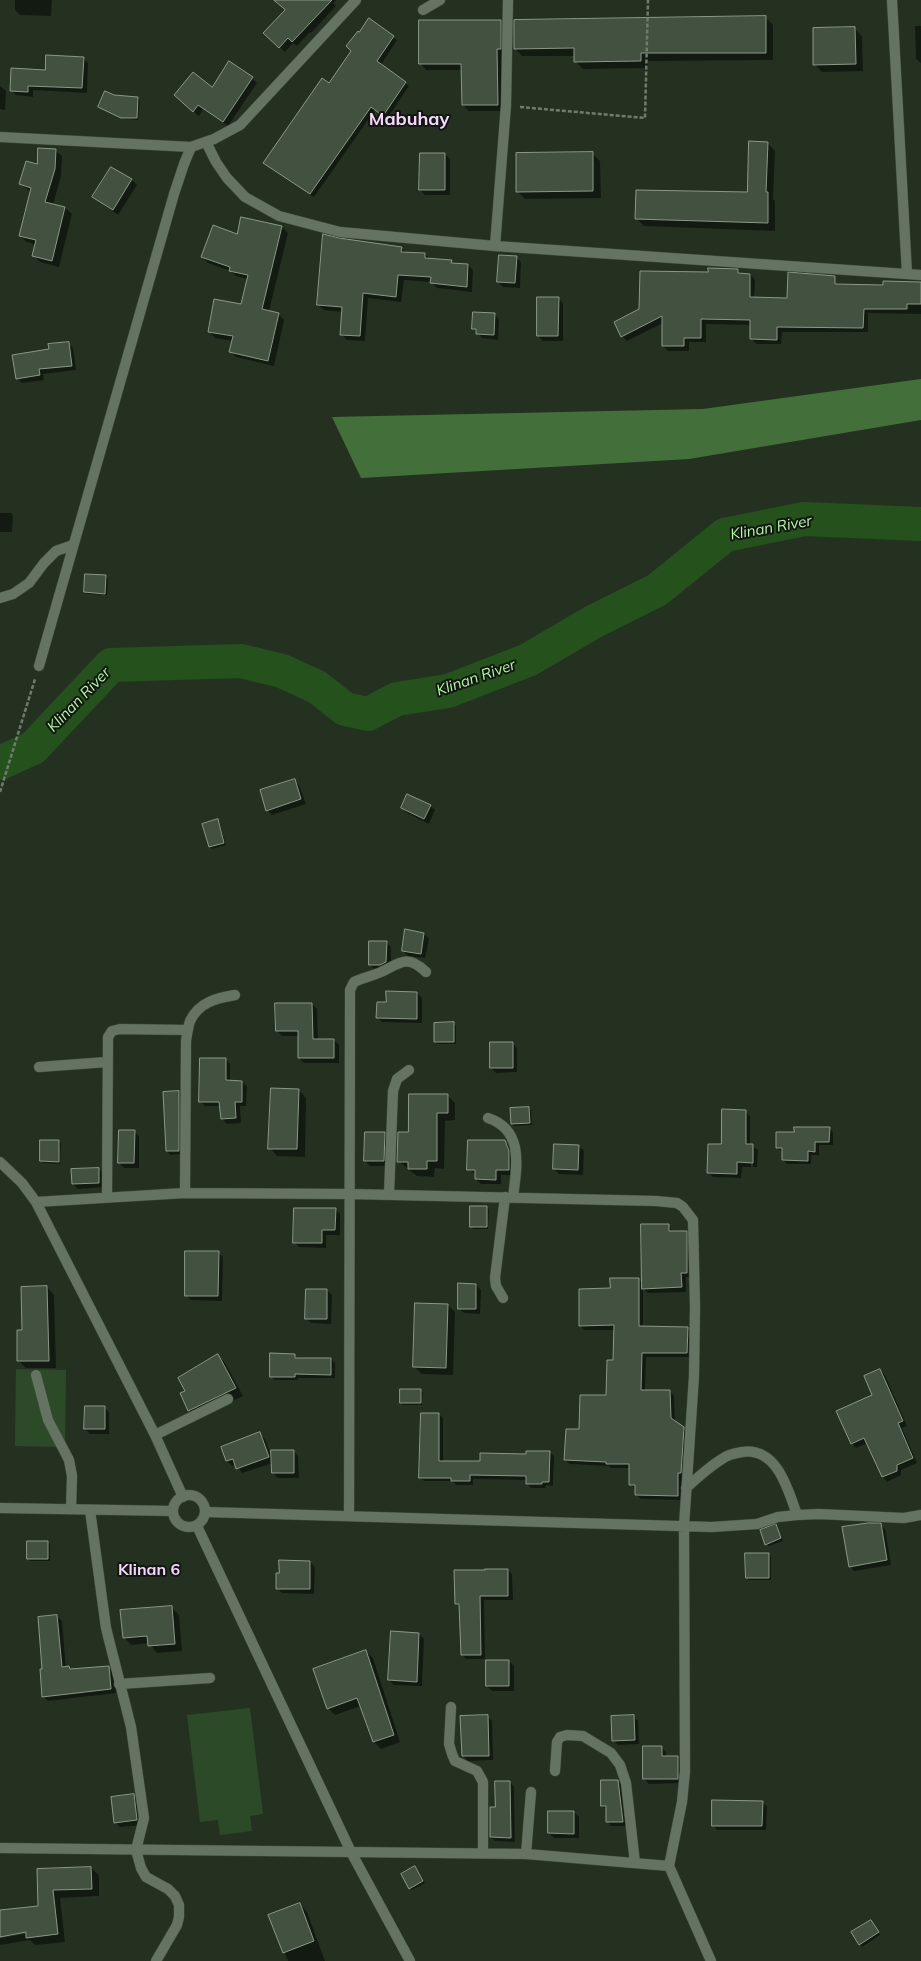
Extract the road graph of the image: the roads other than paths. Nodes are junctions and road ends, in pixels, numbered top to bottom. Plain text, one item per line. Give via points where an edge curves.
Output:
1 (356, 0) edge
2 (440, 0) edge
3 (508, 0) edge
4 (892, 0) edge
5 (423, 10) dead end
6 (0, 137) edge
7 (206, 142) junction
8 (191, 147) junction
9 (495, 246) junction
10 (907, 274) junction
11 (921, 275) edge
12 (73, 545) junction
13 (0, 598) edge
14 (39, 666) road end
15 (426, 972) dead end
16 (235, 994) dead end
17 (188, 1030) junction
18 (107, 1062) junction
19 (39, 1067) dead end
20 (409, 1070) dead end
21 (488, 1118) dead end
22 (0, 1162) edge
23 (185, 1193) junction
24 (350, 1194) junction
25 (388, 1194) junction
26 (107, 1197) junction
27 (509, 1197) junction
28 (36, 1202) junction
29 (503, 1298) dead end
30 (36, 1375) dead end
31 (228, 1399) dead end
32 (155, 1435) junction
33 (686, 1488) junction
34 (183, 1497) junction
35 (0, 1508) edge
36 (72, 1509) junction
37 (90, 1510) junction
38 (173, 1511) junction
39 (206, 1512) junction
40 (797, 1515) junction
41 (921, 1515) edge
42 (349, 1516) junction
43 (197, 1526) junction
44 (684, 1526) junction
45 (210, 1678) dead end
46 (119, 1684) junction
47 (451, 1707) dead end
48 (555, 1771) dead end
49 (531, 1792) dead end
50 (0, 1848) edge
51 (136, 1850) junction
52 (351, 1852) junction
53 (483, 1853) junction
54 (526, 1854) junction
55 (635, 1863) junction
56 (669, 1866) junction
57 (156, 1961) edge
58 (410, 1961) edge
59 (711, 1961) edge

1 - 7 street via 240,125 227,134
2 - 5 street
3 - 9 street via 506,105
4 - 10 street
6 - 8 street
7 - 8 street
7 - 9 street via 227,178 245,197 279,216 340,232
8 - 12 street via 174,194
9 - 10 street
10 - 11 street
12 - 13 street via 56,551 29,583 13,594
12 - 14 street
15 - 24 street via 419,965 399,962 354,982 350,990
16 - 17 street via 210,1000 190,1021
17 - 18 street via 112,1031 108,1037
17 - 23 street
18 - 19 street
18 - 26 street
20 - 25 street via 396,1079 393,1091
21 - 27 street via 499,1121 507,1128 514,1141 515,1178
22 - 28 street via 22,1183
23 - 24 street
23 - 26 street
24 - 25 street
24 - 42 street
25 - 27 street
26 - 28 street
27 - 29 street via 495,1278 496,1286
27 - 33 street via 677,1203 683,1206 693,1220 694,1376
28 - 32 street
30 - 36 street via 48,1420 69,1460 72,1476
31 - 32 street
32 - 34 street
33 - 40 street via 723,1458 749,1451 758,1453 774,1464 781,1475
33 - 44 street
34 - 38 street via 174,1505
34 - 39 street via 198,1498
35 - 36 street
36 - 37 street
37 - 38 street
37 - 46 street via 106,1628
38 - 43 street via 181,1525 191,1528
39 - 42 street
39 - 43 street
40 - 41 street via 904,1518
40 - 44 street via 737,1526
42 - 44 street
43 - 52 street
44 - 56 street via 685,1771 682,1802
45 - 46 street
46 - 51 street via 131,1727 144,1818
47 - 53 street via 452,1754 455,1761 477,1770 483,1782
48 - 55 street via 557,1742 560,1737 583,1736 611,1753 620,1765 626,1783
49 - 54 street
50 - 51 street
51 - 52 street
51 - 57 street via 146,1877 168,1889 179,1905 180,1917 177,1926
52 - 53 street
52 - 58 street
53 - 54 street
54 - 55 street
55 - 56 street
56 - 59 street

